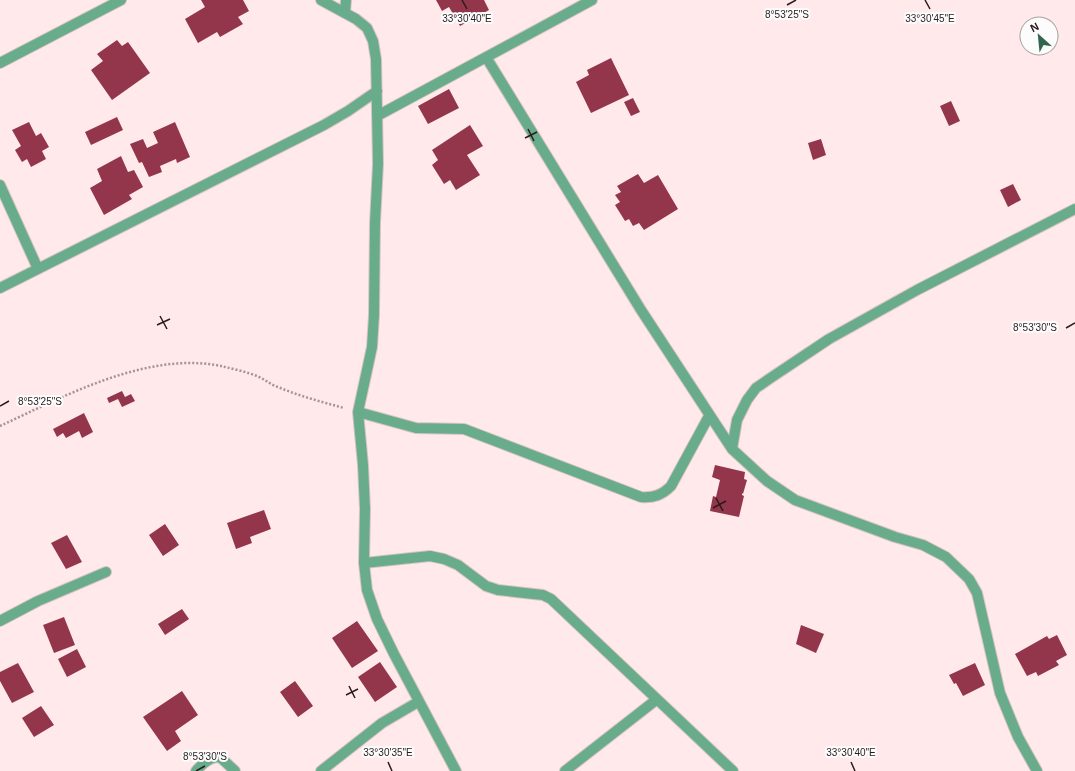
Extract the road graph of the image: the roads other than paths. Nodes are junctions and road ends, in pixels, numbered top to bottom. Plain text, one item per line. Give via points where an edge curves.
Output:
1 (121, 0) edge
2 (321, 0) edge
3 (346, 0) edge
4 (592, 0) edge
5 (345, 13) junction
6 (486, 57) junction
7 (0, 63) edge
8 (377, 91) junction
9 (377, 116) junction
10 (0, 185) edge
11 (1075, 209) edge
12 (38, 269) junction
13 (0, 288) edge
14 (358, 412) junction
15 (709, 416) junction
16 (732, 449) junction
17 (364, 563) junction
18 (106, 572) dead end
19 (0, 621) edge
20 (656, 700) junction
21 (418, 702) junction
22 (196, 771) edge
23 (235, 771) edge
24 (321, 771) edge
25 (456, 771) edge
26 (565, 771) edge
27 (733, 771) edge
28 (1037, 771) edge

1 - 7 street
2 - 5 street
3 - 5 street
4 - 6 street
5 - 8 street via 367,28 373,41
6 - 9 street
6 - 15 street
8 - 9 street
8 - 12 street via 324,125
9 - 14 street via 378,164 372,347
10 - 12 street
11 - 16 street via 828,339 756,388 737,420
12 - 13 street
14 - 15 street via 416,428 464,429 641,498 663,494 671,486
14 - 17 street via 365,509
15 - 16 street
16 - 28 street via 767,481 795,500 923,545 956,565 977,593 1000,693 1018,737
17 - 20 street via 430,556 458,565 486,586 551,598
17 - 21 street via 367,590 377,619
18 - 19 street via 38,600
20 - 26 street
20 - 27 street
21 - 24 street via 382,723
21 - 25 street
22 - 23 street via 215,756 220,757

